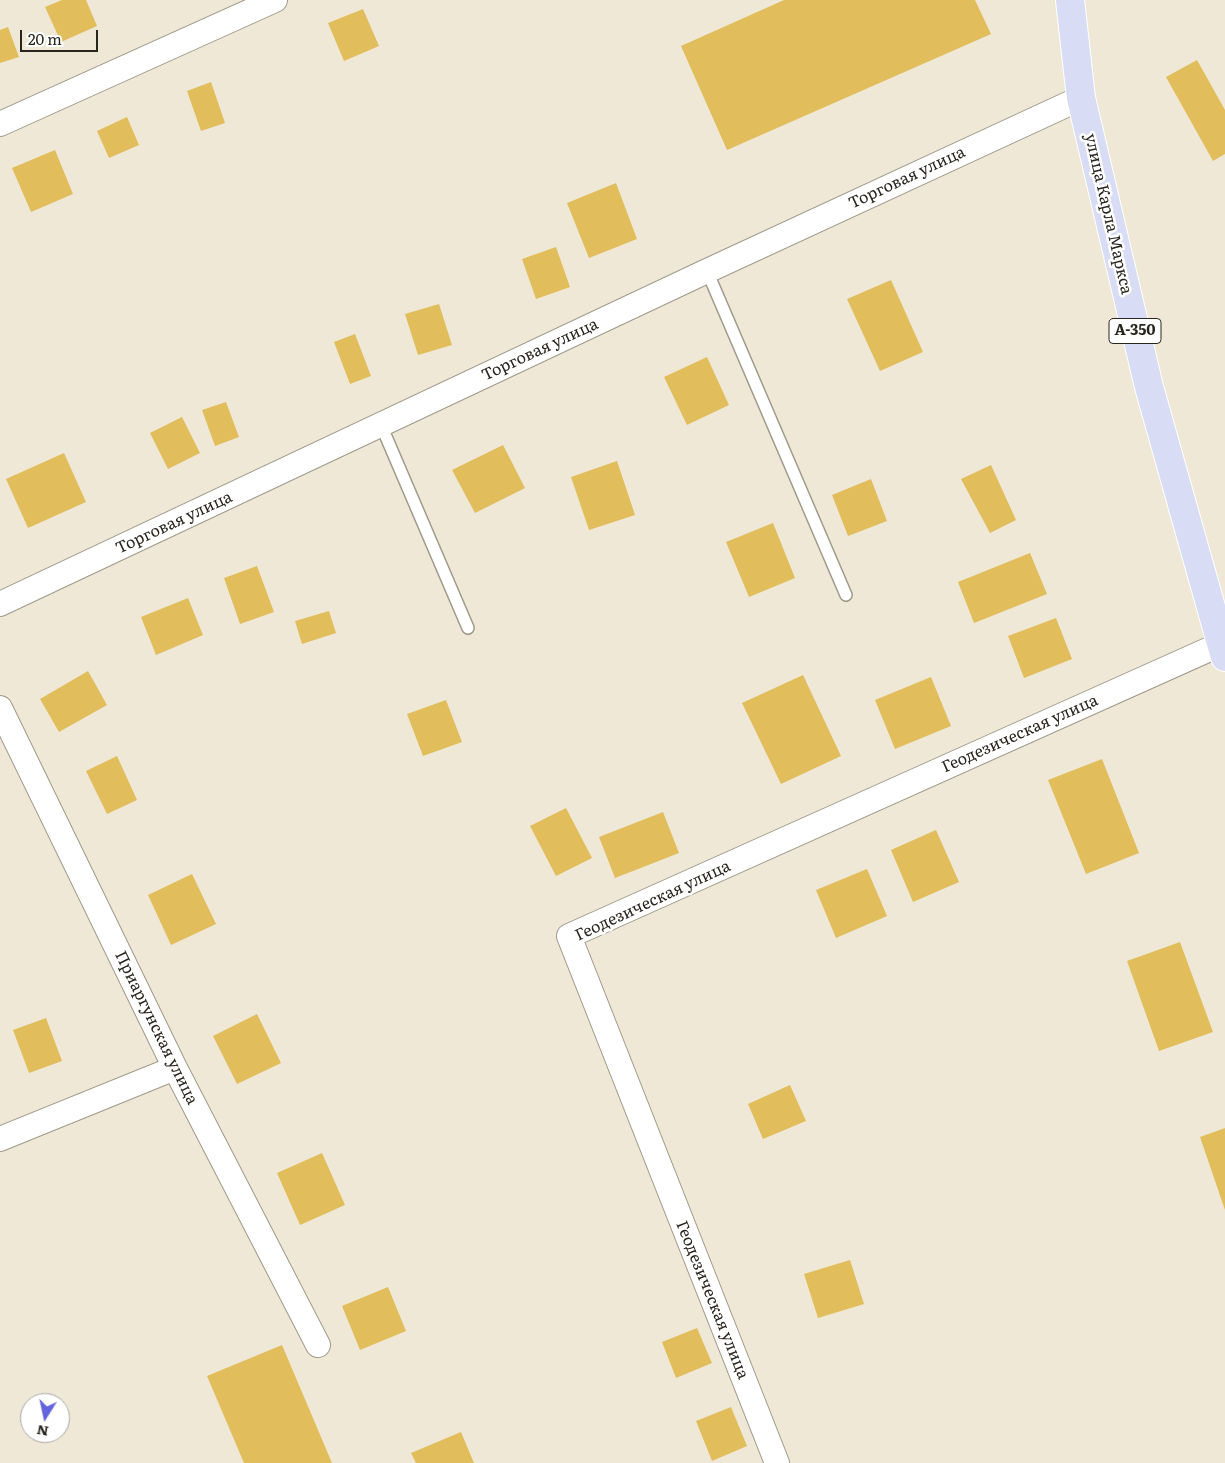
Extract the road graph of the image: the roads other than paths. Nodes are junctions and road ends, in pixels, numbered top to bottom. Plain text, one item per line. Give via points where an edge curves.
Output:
1 (274, 0) edge
2 (1070, 0) edge
3 (1081, 98) junction
4 (0, 124) edge
5 (707, 271) junction
6 (381, 425) junction
7 (846, 595) dead end
8 (0, 604) edge
9 (468, 628) dead end
10 (1223, 650) edge
11 (0, 708) edge
12 (174, 1068) junction
13 (0, 1139) edge
14 (318, 1346) dead end
15 (777, 1463) edge

1 - 4 street
2 - 3 highway, улица Карла Маркса / А-350
3 - 5 street, Торговая улица
3 - 10 highway, улица Карла Маркса / А-350 via 1149,387
5 - 6 street, Торговая улица
5 - 7 lane
6 - 8 street, Торговая улица
6 - 9 lane
10 - 15 street, Геодезическая улица via 569,936
11 - 12 street, Приаргунская улица
12 - 13 street
12 - 14 street, Приаргунская улица

